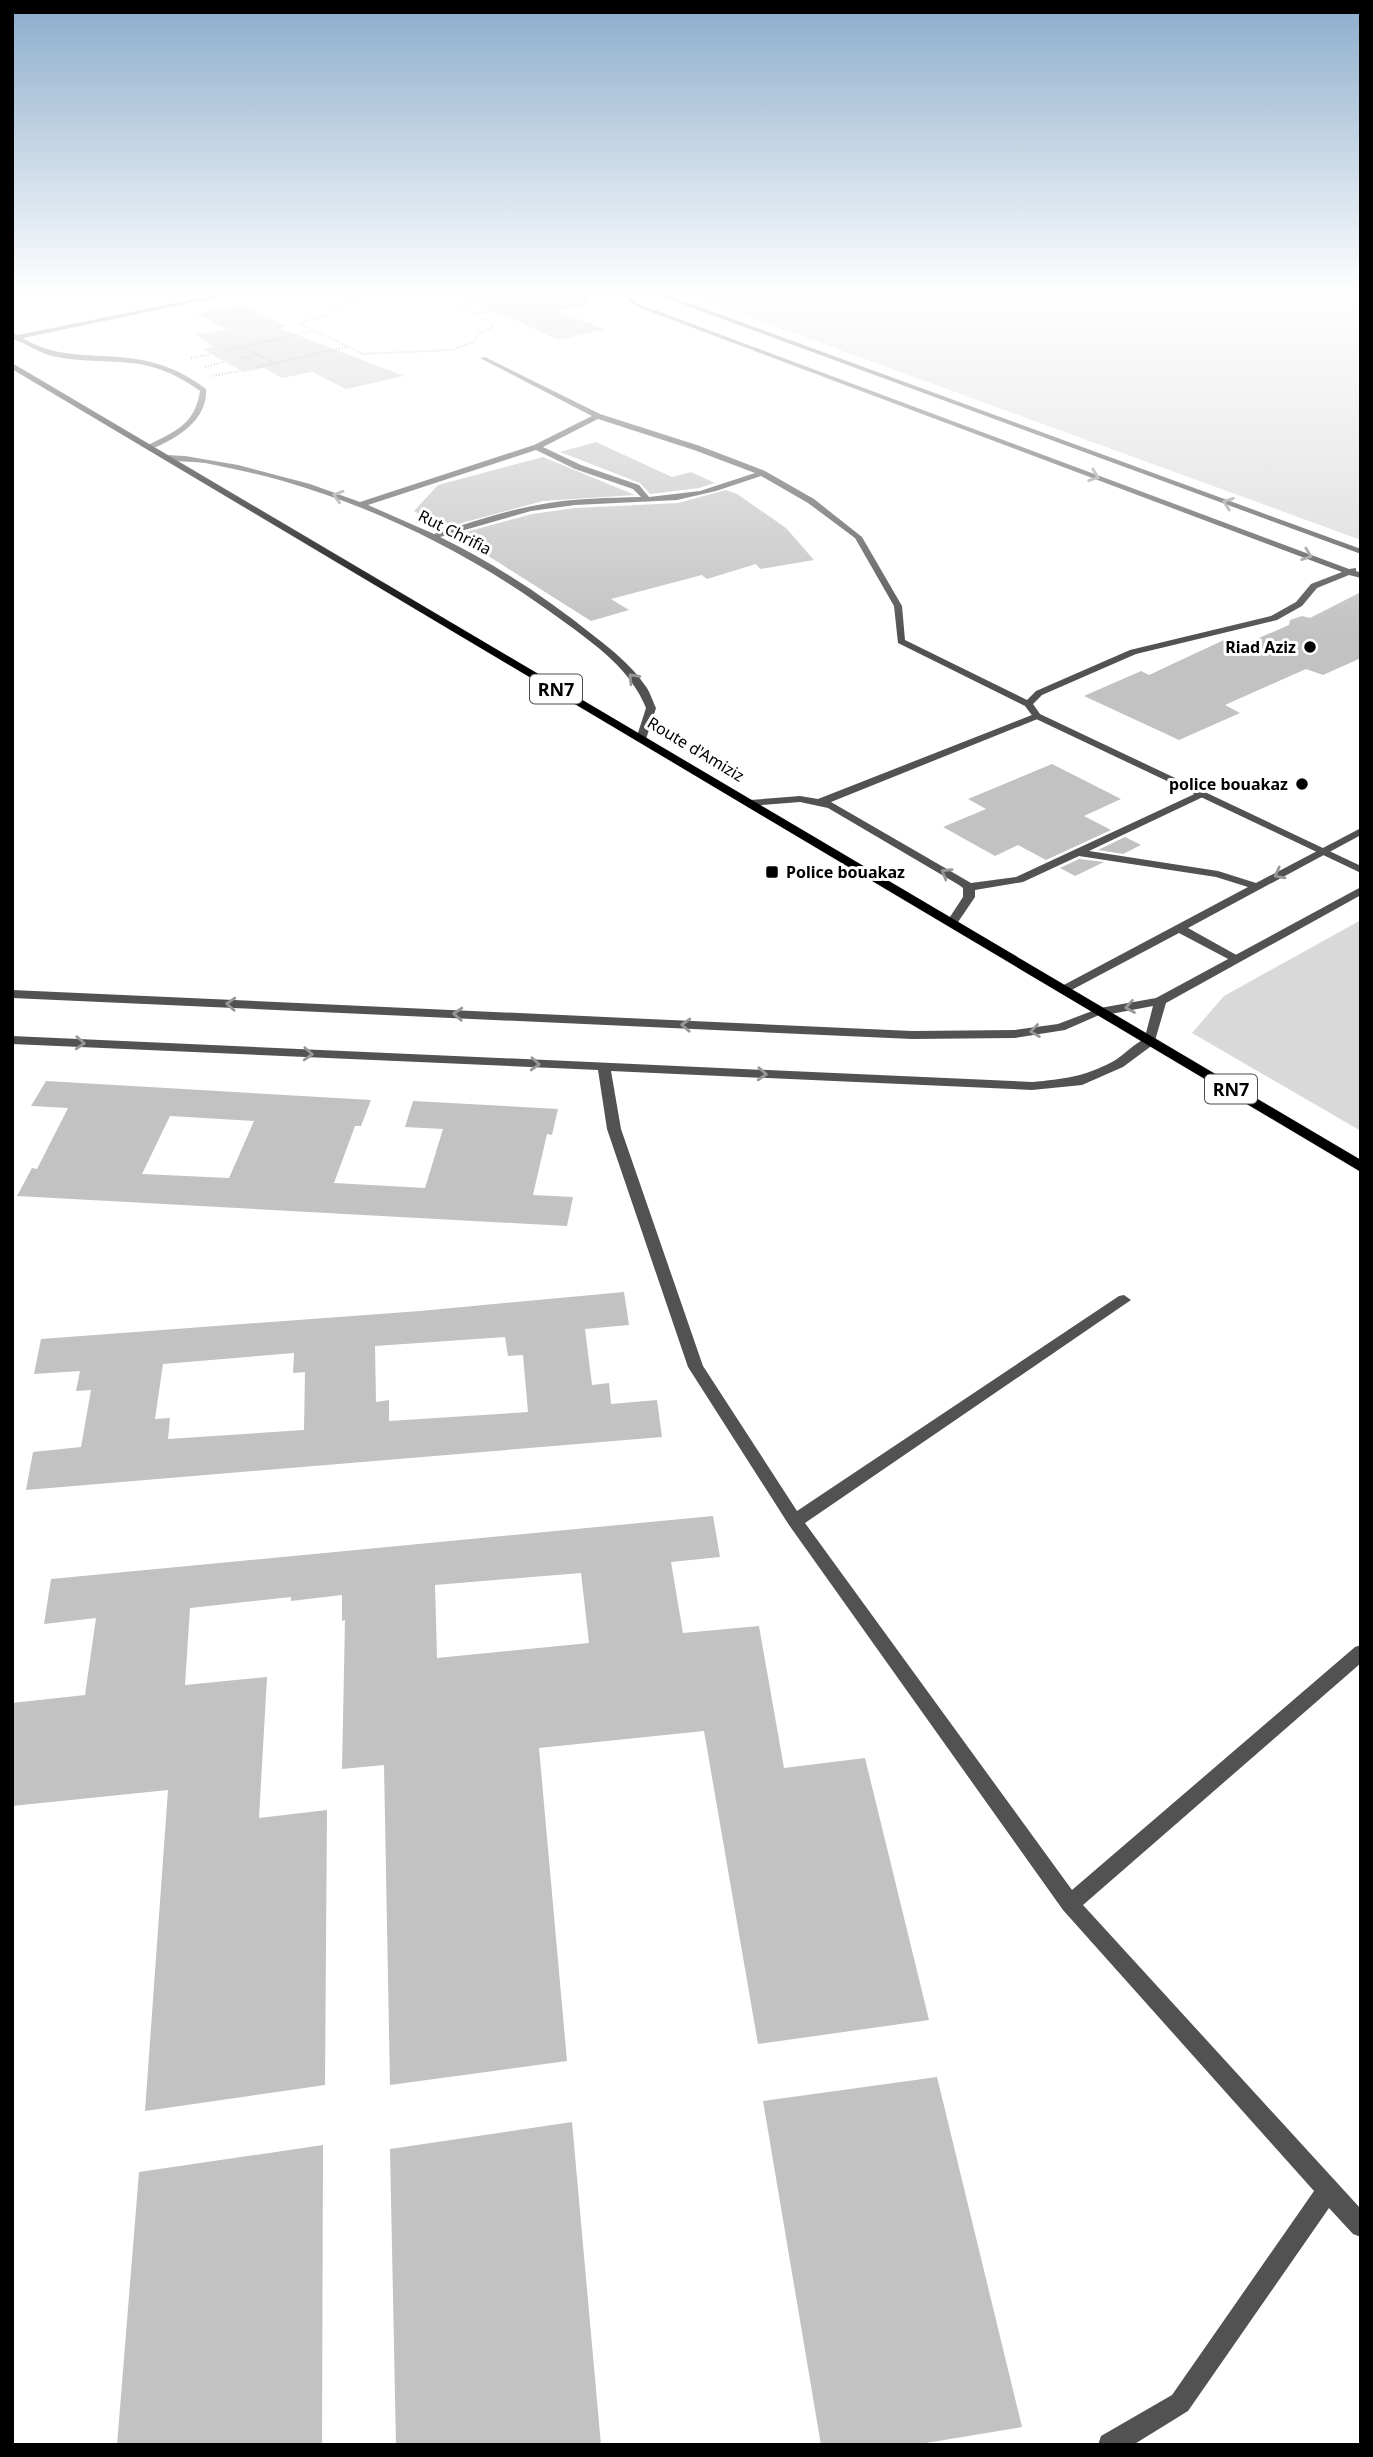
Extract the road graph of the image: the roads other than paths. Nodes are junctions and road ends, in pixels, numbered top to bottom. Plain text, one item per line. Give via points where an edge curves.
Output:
1 (83, 407) edge
2 (202, 407) edge
3 (578, 407) edge
4 (908, 407) edge
5 (966, 407) edge
6 (597, 416) junction
7 (1052, 438) junction
8 (1041, 442) dead end
9 (1031, 445) dead end
10 (151, 447) junction
11 (537, 447) junction
12 (1020, 449) junction
13 (167, 457) junction
14 (762, 473) junction
15 (646, 499) junction
16 (363, 504) junction
17 (436, 536) junction
18 (1361, 552) edge
19 (1361, 567) edge
20 (1350, 572) junction
21 (1361, 576) edge
22 (1028, 704) junction
23 (1037, 716) junction
24 (640, 739) junction
25 (1201, 794) junction
26 (821, 802) junction
27 (750, 803) junction
28 (1361, 831) edge
29 (1322, 851) junction
30 (1076, 852) junction
31 (1361, 870) edge
32 (1256, 886) junction
33 (969, 887) junction
34 (1361, 890) edge
35 (952, 923) junction
36 (1178, 928) junction
37 (1236, 959) junction
38 (1064, 990) junction
39 (12, 994) edge
40 (1160, 1001) junction
41 (1100, 1012) junction
42 (12, 1040) edge
43 (1150, 1041) junction
44 (604, 1067) junction
45 (1361, 1167) edge
46 (1124, 1300) dead end
47 (794, 1521) junction
48 (1361, 1652) edge
49 (1070, 1904) junction
50 (1327, 2192) junction
51 (1361, 2226) edge
52 (1110, 2445) edge

1 - 10 main road, Route d'Amiziz / RN7
2 - 10 street via 184,429
3 - 6 street
4 - 12 street
5 - 7 street
6 - 11 street
6 - 14 street
7 - 8 street
18 -> 7 street
9 - 12 street
10 - 13 main road, Route d'Amiziz / RN7
11 - 15 street via 636,487
11 - 16 street
12 -> 20 street
16 -> 13 street, Rut Chrifia via 272,475 205,459
13 - 24 main road, Route d'Amiziz / RN7
14 - 15 street via 709,492
14 - 22 street via 811,501 858,537 898,606 901,641
15 - 17 street via 544,506
16 - 17 street, Rut Chrifia
24 -> 17 street, Rut Chrifia via 651,708 640,684 536,595
19 - 20 street
20 - 21 street
20 - 22 street via 1314,586 1299,604 1274,618 1133,652 1040,693
22 - 23 street
23 - 25 street
23 - 26 street
24 - 27 main road, Route d'Amiziz / RN7
25 - 29 street
25 - 30 street
26 - 27 street
33 -> 26 street
27 - 35 main road, Route d'Amiziz / RN7
28 - 29 street
29 - 31 street
29 -> 32 street
30 - 32 street via 1218,874
30 - 33 street via 1018,880
32 - 36 street
33 - 35 street via 969,897
34 - 37 street
35 - 38 main road, Route d'Amiziz / RN7
36 - 37 street
36 - 38 street
37 - 40 street
38 - 41 main road, Route d'Amiziz / RN7
41 -> 39 street via 1061,1027 1015,1034 912,1035
40 -> 41 street
40 - 43 street
41 - 43 main road, Route d'Amiziz / RN7
42 -> 44 street
44 -> 43 street via 1032,1086 1077,1082 1119,1064
43 - 45 main road, Route d'Amiziz / RN7
44 - 47 street via 614,1129 696,1367
46 - 47 street
47 - 49 street
48 - 49 street
49 - 50 street
50 - 51 street
50 - 52 street via 1180,2403

